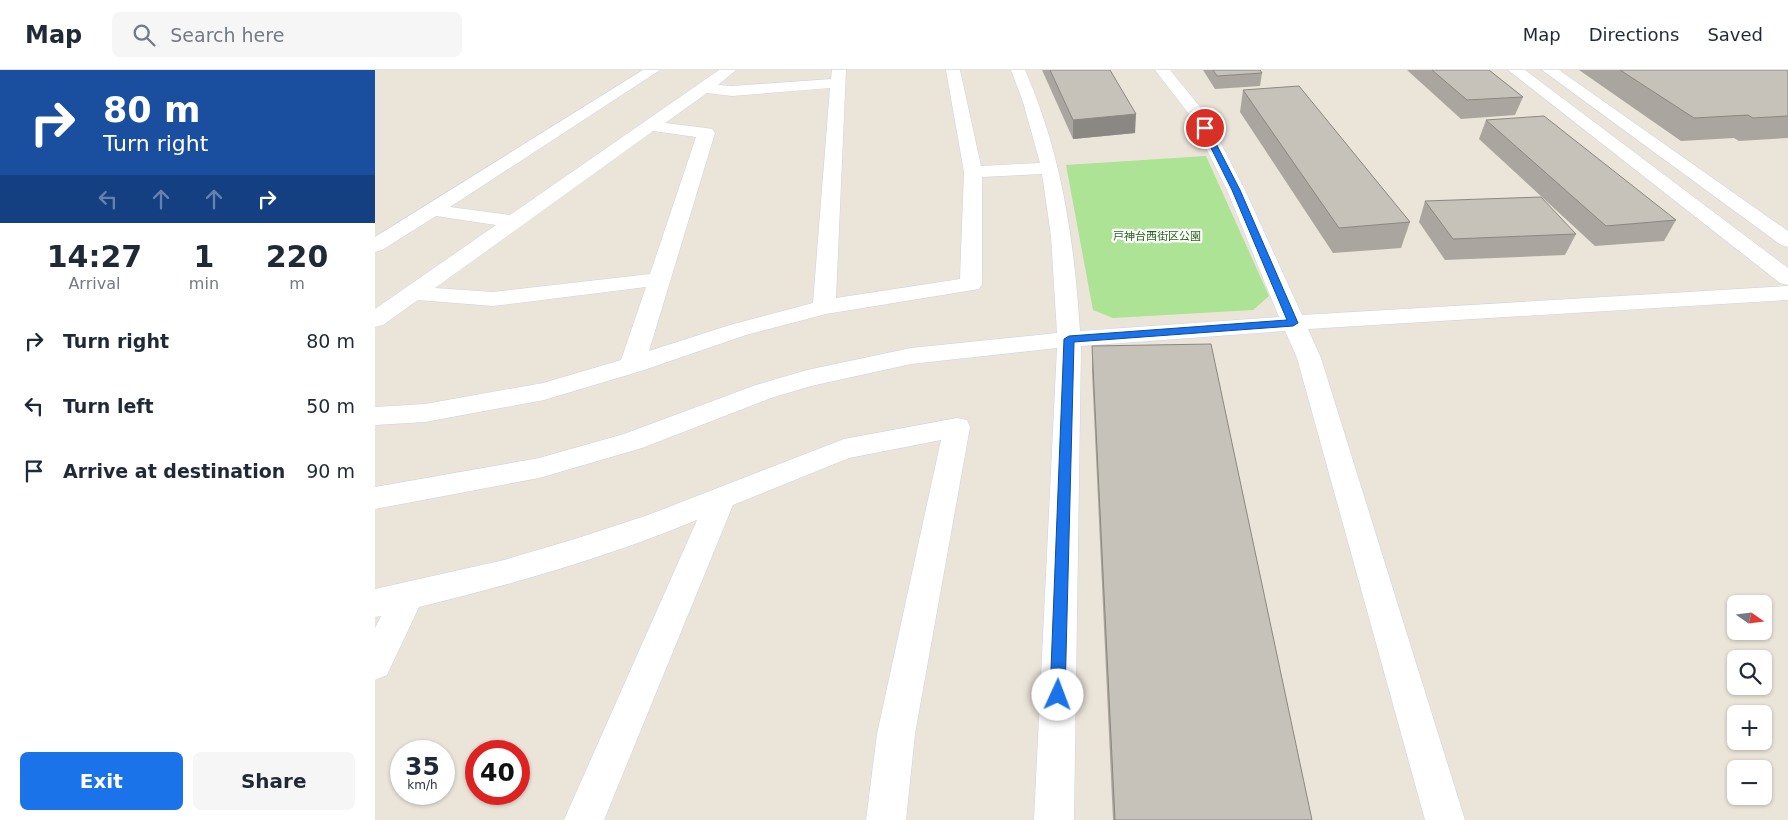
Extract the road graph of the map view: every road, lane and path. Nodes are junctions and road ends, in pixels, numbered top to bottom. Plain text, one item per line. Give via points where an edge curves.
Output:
1 (653, 70) edge
2 (729, 70) edge
3 (953, 70) edge
4 (1017, 70) edge
5 (1162, 70) edge
6 (1515, 70) edge
7 (1549, 70) edge
8 (838, 77) edge
9 (704, 88) junction
10 (650, 126) junction
11 (1049, 168) junction
12 (973, 172) junction
13 (433, 210) junction
14 (514, 222) junction
15 (1788, 241) edge
16 (375, 246) edge
17 (1788, 278) edge
18 (660, 280) junction
19 (1788, 293) edge
20 (412, 294) junction
21 (824, 307) junction
22 (375, 320) edge
23 (1293, 323) junction
24 (1069, 339) junction
25 (632, 365) junction
26 (375, 416) edge
27 (375, 498) edge
28 (721, 499) junction
29 (407, 597) junction
30 (375, 603) edge
31 (375, 664) edge
32 (585, 820) edge
33 (886, 820) edge
34 (1054, 820) edge
35 (1445, 820) edge

1 - 13 street
2 - 9 street
3 - 12 street
4 - 11 street via 1042,136
5 - 23 street via 1197,113 1236,190
6 - 17 street
7 - 15 street
8 - 9 street via 733,92
8 - 21 street
9 - 10 street
10 - 14 street
10 - 18 street via 706,133
11 - 12 street
11 - 24 street via 1060,218
12 - 21 street via 971,284
13 - 14 street
13 - 16 street
14 - 20 street
18 - 20 street via 493,299
18 - 25 street
19 - 23 street
20 - 22 street
21 - 25 street via 738,330
23 - 24 street
23 - 35 street via 1309,358
24 - 27 street via 945,351 845,368 761,392 632,441 539,468
24 - 34 street
25 - 26 street via 543,391 425,413
28 - 29 street via 504,574
28 - 32 street
28 - 33 street via 844,449 957,427 896,734
29 - 30 street
29 - 31 street

